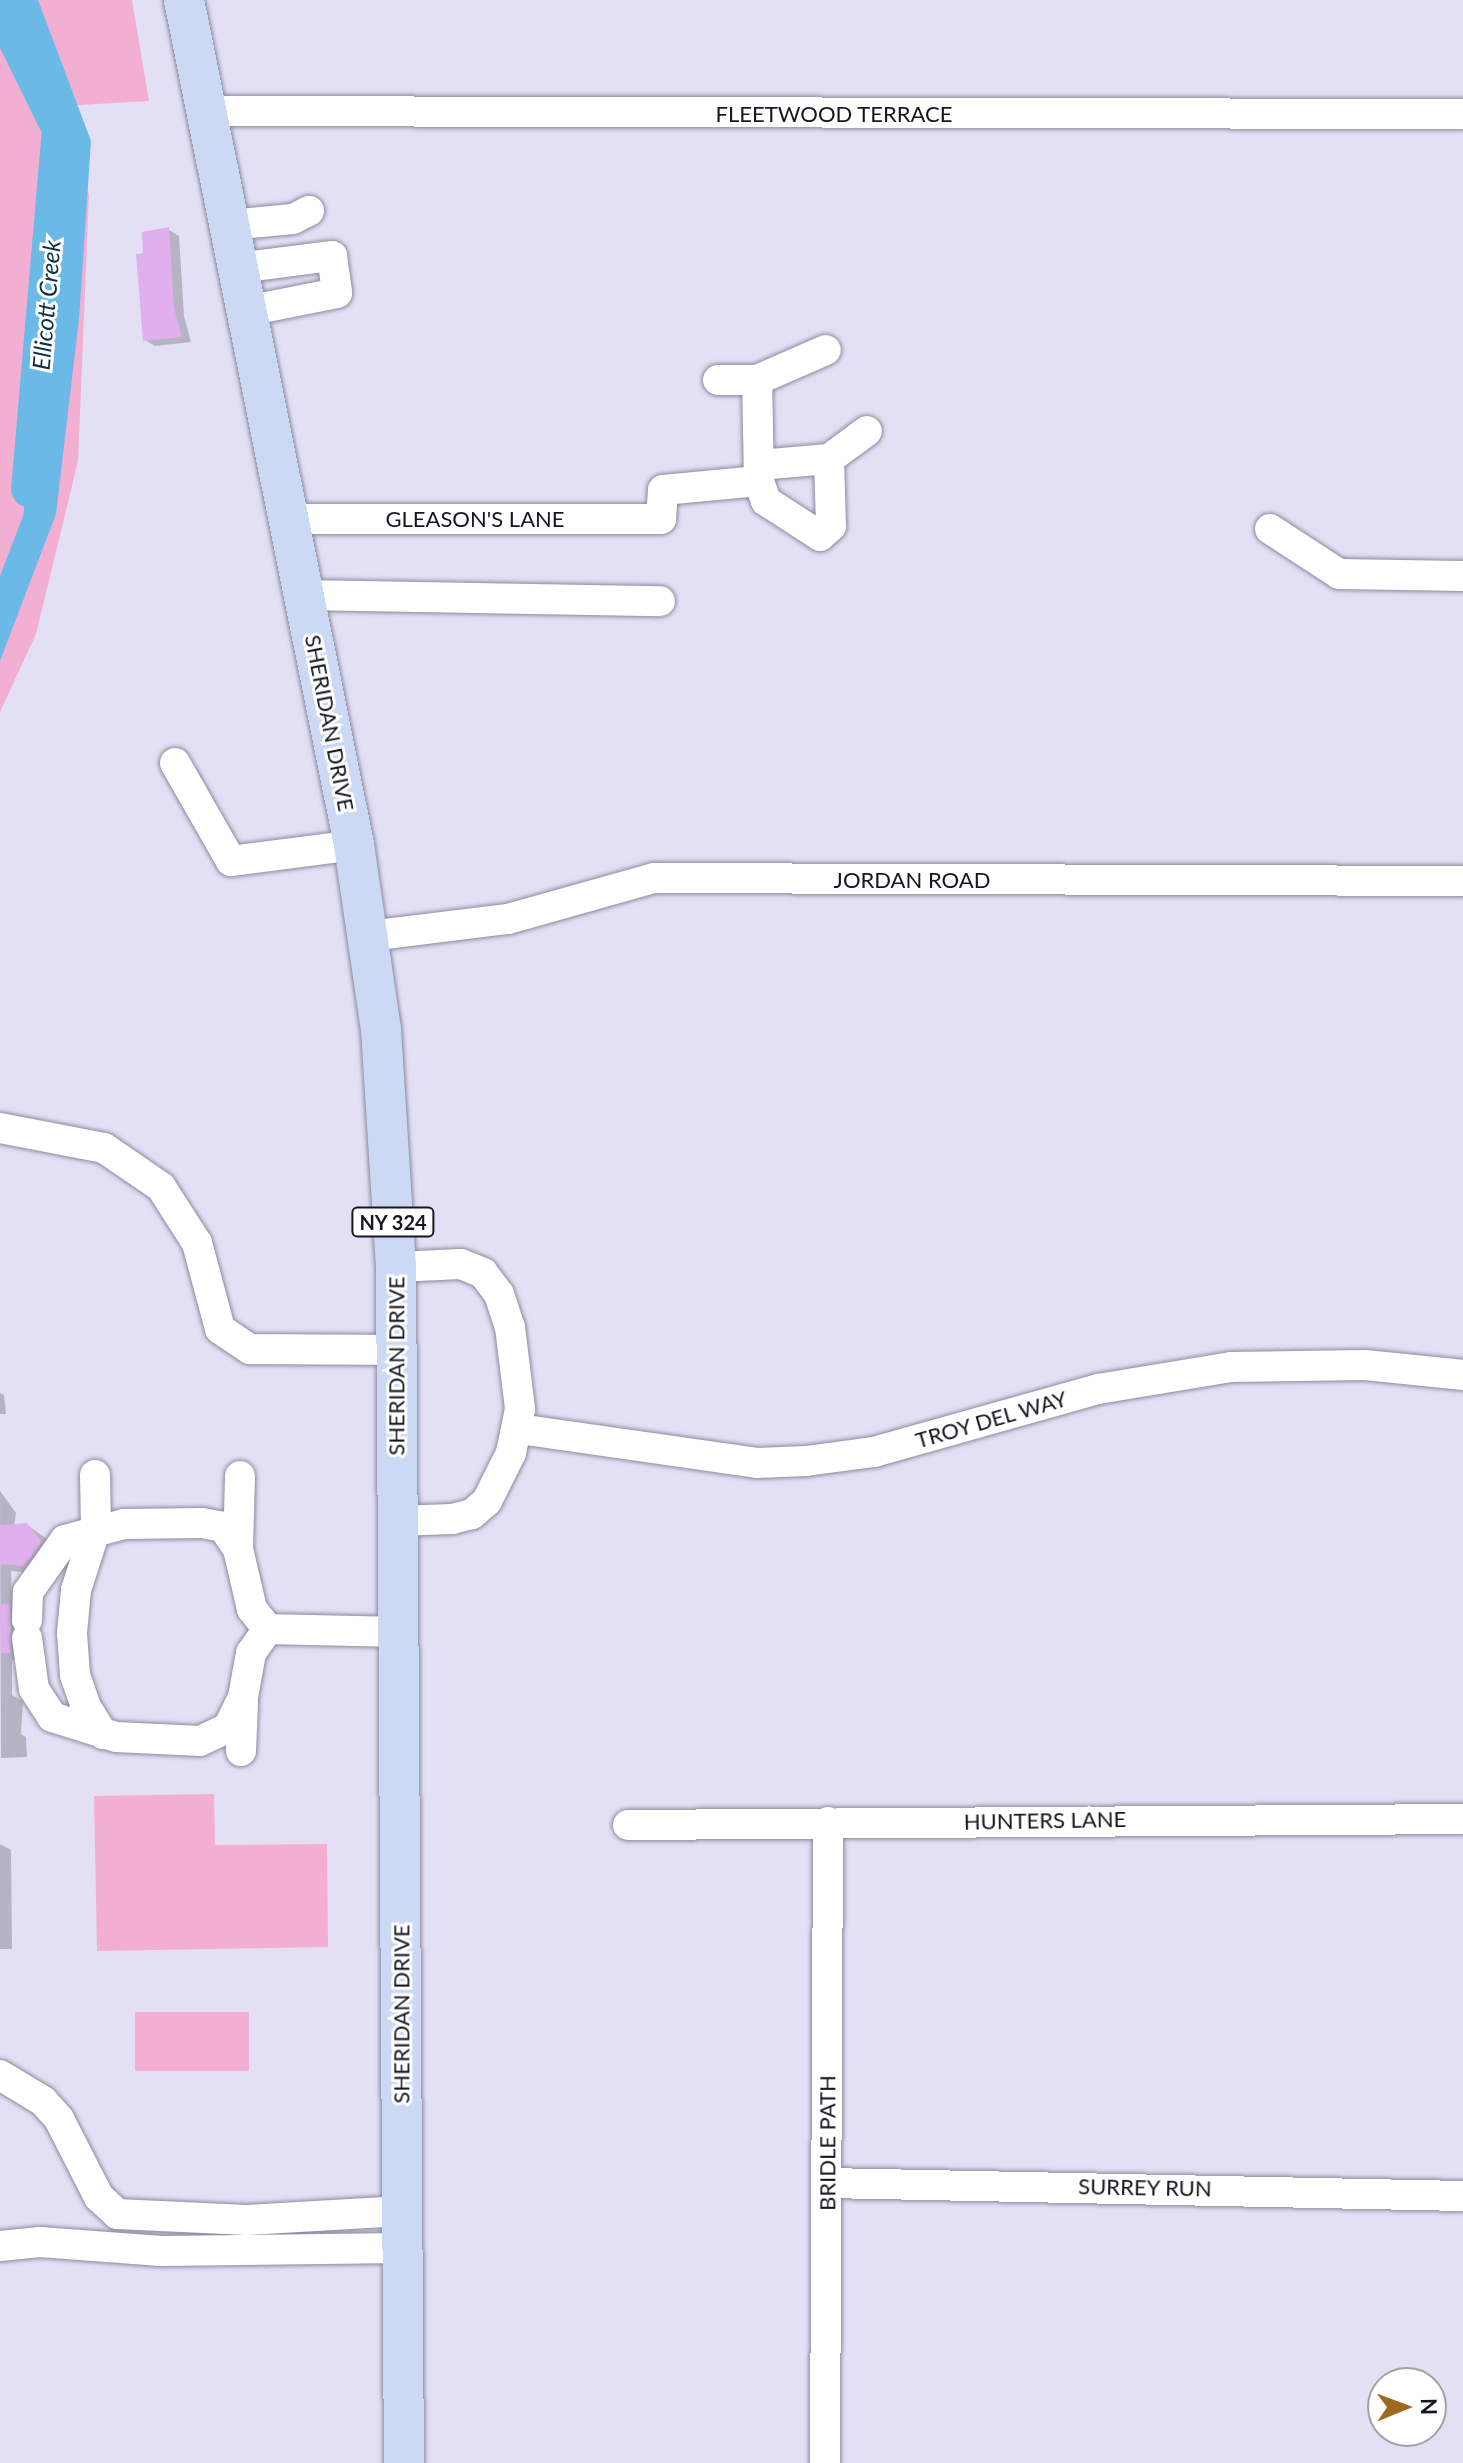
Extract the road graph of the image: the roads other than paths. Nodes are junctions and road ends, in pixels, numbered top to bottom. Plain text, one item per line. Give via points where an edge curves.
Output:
1 (184, 0) edge
2 (205, 111) junction
3 (1463, 114) edge
4 (309, 211) dead end
5 (229, 225) junction
6 (238, 268) junction
7 (247, 311) junction
8 (826, 350) dead end
9 (718, 380) dead end
10 (757, 380) junction
11 (867, 431) dead end
12 (829, 459) junction
13 (759, 473) junction
14 (289, 519) junction
15 (1270, 529) dead end
16 (1463, 576) edge
17 (305, 595) junction
18 (660, 601) dead end
19 (175, 763) dead end
20 (354, 845) junction
21 (1463, 881) edge
22 (369, 936) junction
23 (0, 1128) edge
24 (396, 1267) junction
25 (396, 1350) junction
26 (1463, 1375) edge
27 (519, 1429) junction
28 (95, 1475) dead end
29 (240, 1476) dead end
30 (397, 1521) junction
31 (96, 1528) junction
32 (238, 1549) junction
33 (268, 1629) junction
34 (398, 1632) junction
35 (243, 1697) junction
36 (79, 1716) junction
37 (241, 1751) dead end
38 (1463, 1819) edge
39 (828, 1822) junction
40 (628, 1825) dead end
41 (0, 2075) edge
42 (827, 2183) junction
43 (1463, 2196) edge
44 (117, 2214) junction
45 (402, 2230) junction
46 (0, 2246) edge
47 (112, 2247) junction
48 (404, 2463) edge
49 (825, 2463) edge

1 - 2 main road, SHERIDAN DRIVE / NY 324
2 - 3 street, FLEETWOOD TERRACE
2 - 5 main road, SHERIDAN DRIVE / NY 324
4 - 5 street via 293,219
5 - 6 main road, SHERIDAN DRIVE / NY 324
6 - 7 main road, SHERIDAN DRIVE / NY 324
6 - 7 street via 332,256 337,293
7 - 14 main road, SHERIDAN DRIVE / NY 324
8 - 10 street via 797,358
9 - 10 street
10 - 13 street
11 - 12 street
12 - 13 street
12 - 13 street via 831,526 820,536 766,501
13 - 14 street, GLEASON'S LANE via 663,490 661,519
14 - 17 main road, SHERIDAN DRIVE / NY 324
15 - 16 street via 1339,574
17 - 18 street
17 - 20 main road, SHERIDAN DRIVE / NY 324
19 - 20 street via 231,861
20 - 22 main road, SHERIDAN DRIVE / NY 324
21 - 22 street, JORDAN ROAD via 654,878 508,919
22 - 24 main road, SHERIDAN DRIVE / NY 324 via 381,1029
23 - 25 street via 104,1148 161,1187 197,1243 220,1329 250,1349
24 - 25 main road, SHERIDAN DRIVE / NY 324
24 - 27 street via 461,1264 483,1273 499,1294 520,1377
25 - 30 main road, SHERIDAN DRIVE / NY 324
26 - 27 street, TROY DEL WAY via 1365,1365 1217,1369 1098,1389 874,1452 806,1461 757,1463
27 - 30 street via 500,1479 472,1514
28 - 31 street
29 - 32 street
30 - 34 main road, SHERIDAN DRIVE / NY 324
31 - 32 street via 202,1523 223,1527
31 - 36 street via 76,1590 72,1633
31 - 36 street via 65,1540 28,1592 34,1689 52,1717
32 - 33 street via 252,1609
33 - 34 street
33 - 35 street via 251,1653
34 - 45 main road, SHERIDAN DRIVE / NY 324
35 - 36 street via 228,1728 200,1741 103,1734
35 - 37 street
38 - 39 street, HUNTERS LANE
39 - 40 street, HUNTERS LANE
39 - 42 street, BRIDLE PATH
41 - 44 street via 43,2101 59,2119 99,2197
42 - 43 street, SURREY RUN
42 - 49 street, BRIDLE PATH
44 - 45 street
44 - 47 street
45 - 47 street
45 - 48 main road, SHERIDAN DRIVE / NY 324
46 - 47 street via 40,2242

